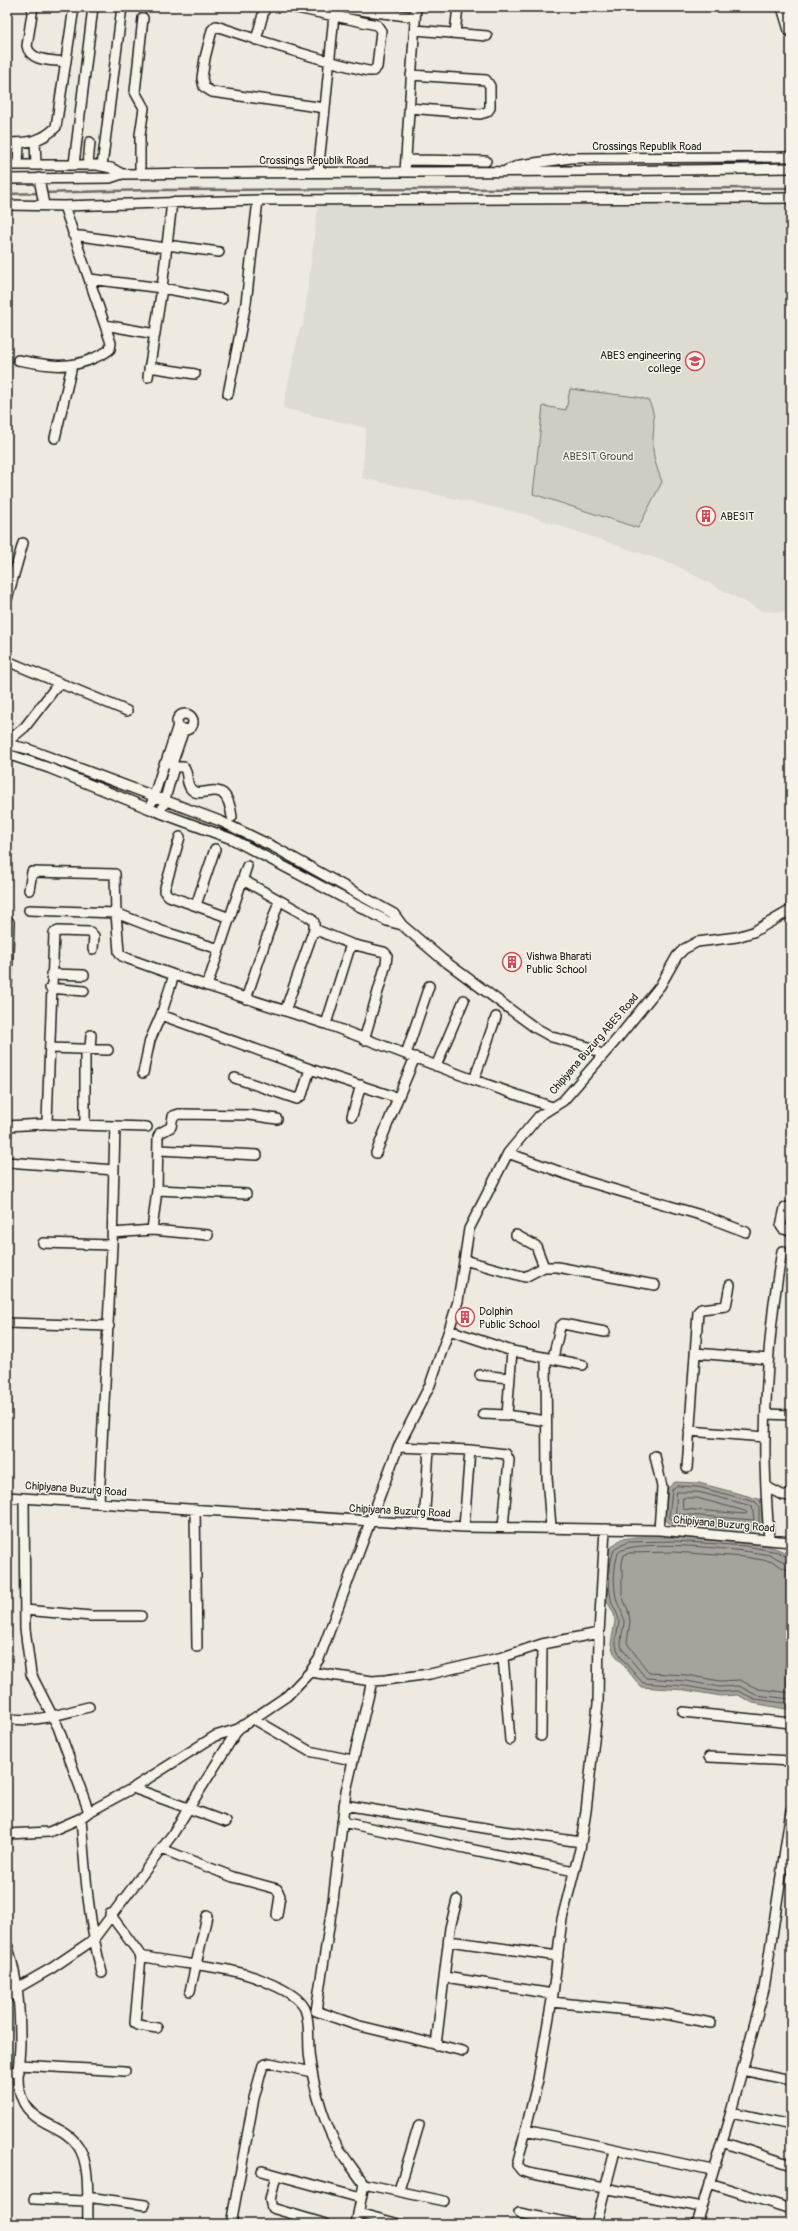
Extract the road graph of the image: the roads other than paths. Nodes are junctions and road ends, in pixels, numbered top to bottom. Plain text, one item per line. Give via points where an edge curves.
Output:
1 (33, 7) edge
2 (74, 7) edge
3 (93, 7) edge
4 (122, 7) edge
5 (265, 7) edge
6 (292, 7) edge
7 (416, 7) edge
8 (458, 7) edge
9 (784, 7) edge
10 (334, 11) edge
11 (415, 17) junction
12 (143, 18) dead end
13 (415, 30) junction
14 (791, 30) edge
15 (455, 33) junction
16 (487, 36) dead end
17 (256, 40) junction
18 (66, 62) junction
19 (328, 62) junction
20 (411, 75) junction
21 (325, 108) junction
22 (409, 108) junction
23 (35, 140) junction
24 (7, 142) edge
25 (90, 142) dead end
26 (19, 143) junction
27 (791, 157) edge
28 (406, 160) junction
29 (486, 161) dead end
30 (74, 164) junction
31 (7, 165) edge
32 (18, 165) junction
33 (36, 165) junction
34 (88, 165) junction
35 (102, 166) junction
36 (791, 168) edge
37 (505, 170) junction
38 (318, 172) junction
39 (405, 172) junction
40 (122, 174) junction
41 (140, 174) junction
42 (39, 178) junction
43 (7, 179) edge
44 (791, 198) edge
45 (258, 200) junction
46 (43, 202) junction
47 (172, 202) junction
48 (7, 205) edge
49 (64, 206) junction
50 (73, 235) junction
51 (167, 246) junction
52 (219, 252) dead end
53 (90, 279) junction
54 (162, 288) junction
55 (222, 299) dead end
56 (105, 325) junction
57 (155, 334) junction
58 (18, 360) dead end
59 (72, 366) junction
60 (149, 367) junction
61 (195, 374) dead end
62 (148, 377) dead end
63 (228, 394) dead end
64 (55, 438) dead end
65 (22, 543) dead end
66 (7, 599) edge
67 (7, 661) edge
68 (59, 683) junction
69 (127, 711) dead end
70 (181, 727) dead end
71 (7, 743) edge
72 (28, 749) junction
73 (7, 754) edge
74 (25, 760) junction
75 (171, 764) junction
76 (154, 796) junction
77 (165, 801) junction
78 (150, 809) junction
79 (161, 813) junction
80 (232, 817) dead end
81 (180, 838) dead end
82 (215, 849) dead end
83 (247, 866) dead end
84 (243, 880) junction
85 (29, 890) dead end
86 (280, 901) junction
87 (196, 905) junction
88 (28, 910) dead end
89 (791, 910) edge
90 (116, 913) junction
91 (230, 918) junction
92 (8, 922) dead end
93 (402, 925) junction
94 (314, 929) junction
95 (351, 944) junction
96 (94, 949) dead end
97 (219, 949) junction
98 (7, 960) edge
99 (51, 974) junction
100 (84, 975) dead end
101 (174, 975) junction
102 (7, 983) edge
103 (207, 986) junction
104 (428, 986) dead end
105 (50, 988) junction
106 (84, 991) dead end
107 (246, 999) junction
108 (464, 1000) dead end
109 (285, 1011) junction
110 (161, 1014) junction
111 (496, 1017) dead end
112 (326, 1024) junction
113 (91, 1035) dead end
114 (364, 1040) junction
115 (50, 1048) junction
116 (88, 1049) junction
117 (108, 1050) dead end
118 (406, 1054) junction
119 (602, 1054) junction
120 (415, 1057) junction
121 (436, 1066) junction
122 (310, 1069) junction
123 (142, 1074) dead end
124 (235, 1078) dead end
125 (474, 1080) junction
126 (361, 1086) junction
127 (398, 1098) junction
128 (552, 1107) junction
129 (352, 1116) dead end
130 (277, 1119) dead end
131 (46, 1124) junction
132 (85, 1125) junction
133 (7, 1126) edge
134 (115, 1126) junction
135 (147, 1127) dead end
136 (158, 1150) junction
137 (508, 1153) junction
138 (376, 1154) dead end
139 (257, 1155) dead end
140 (7, 1162) edge
141 (114, 1170) junction
142 (157, 1190) junction
143 (246, 1194) dead end
144 (791, 1206) edge
145 (152, 1230) junction
146 (791, 1231) edge
147 (746, 1232) dead end
148 (113, 1234) junction
149 (208, 1235) dead end
150 (516, 1235) dead end
151 (43, 1243) dead end
152 (112, 1245) junction
153 (782, 1251) dead end
154 (464, 1260) junction
155 (544, 1267) junction
156 (655, 1285) dead end
157 (730, 1285) dead end
158 (7, 1323) edge
159 (108, 1326) junction
160 (449, 1330) junction
161 (605, 1332) dead end
162 (512, 1351) junction
163 (695, 1353) junction
164 (550, 1358) junction
165 (768, 1359) junction
166 (583, 1365) dead end
167 (480, 1376) dead end
168 (509, 1378) junction
169 (483, 1414) dead end
170 (766, 1414) junction
171 (507, 1415) junction
172 (791, 1415) edge
173 (546, 1421) junction
174 (689, 1431) junction
175 (765, 1437) junction
176 (398, 1447) junction
177 (429, 1449) junction
178 (470, 1450) junction
179 (655, 1456) dead end
180 (687, 1468) dead end
181 (767, 1487) junction
182 (791, 1496) edge
183 (7, 1497) edge
184 (24, 1498) junction
185 (99, 1502) junction
186 (195, 1509) junction
187 (370, 1521) junction
188 (424, 1524) junction
189 (464, 1526) junction
190 (502, 1527) junction
191 (552, 1527) junction
192 (605, 1529) junction
193 (659, 1530) junction
194 (768, 1540) junction
195 (791, 1542) edge
196 (25, 1610) junction
197 (141, 1616) dead end
198 (599, 1633) junction
199 (542, 1644) junction
200 (197, 1647) dead end
201 (503, 1657) junction
202 (310, 1672) junction
203 (372, 1681) junction
204 (89, 1707) dead end
205 (683, 1712) dead end
206 (52, 1717) junction
207 (7, 1718) edge
208 (254, 1719) junction
209 (791, 1723) edge
210 (238, 1729) junction
211 (541, 1736) dead end
212 (510, 1740) dead end
213 (709, 1757) dead end
214 (352, 1760) junction
215 (791, 1761) edge
216 (133, 1788) junction
217 (344, 1805) junction
218 (189, 1809) junction
219 (791, 1811) edge
220 (89, 1812) junction
221 (81, 1818) junction
222 (226, 1822) dead end
223 (342, 1822) junction
224 (7, 1834) edge
225 (581, 1842) junction
226 (162, 1849) junction
227 (574, 1871) junction
228 (457, 1900) dead end
229 (110, 1914) junction
230 (277, 1915) dead end
231 (207, 1916) dead end
232 (93, 1940) junction
233 (449, 1941) junction
234 (8, 1947) edge
235 (141, 1956) junction
236 (558, 1956) junction
237 (196, 1965) junction
238 (102, 1973) dead end
239 (445, 1977) junction
240 (19, 1987) junction
241 (190, 1991) dead end
242 (7, 1998) edge
243 (552, 1998) junction
244 (304, 2008) junction
245 (316, 2011) junction
246 (711, 2023) dead end
247 (157, 2028) dead end
248 (436, 2044) junction
249 (463, 2051) dead end
250 (19, 2069) junction
251 (742, 2070) junction
252 (7, 2071) edge
253 (125, 2071) dead end
254 (312, 2072) junction
255 (791, 2080) edge
256 (731, 2112) junction
257 (419, 2125) dead end
258 (791, 2125) edge
259 (525, 2130) junction
260 (722, 2142) junction
261 (615, 2151) junction
262 (791, 2165) edge
263 (712, 2170) junction
264 (262, 2171) dead end
265 (276, 2175) junction
266 (709, 2183) junction
267 (364, 2184) junction
268 (606, 2187) junction
269 (399, 2190) junction
270 (361, 2198) junction
271 (34, 2199) dead end
272 (87, 2199) junction
273 (444, 2202) dead end
274 (145, 2205) dead end
275 (701, 2207) junction
276 (791, 2209) edge
277 (358, 2213) junction
278 (519, 2213) dead end
279 (88, 2224) edge
280 (231, 2224) edge
281 (326, 2224) edge
282 (356, 2224) edge
283 (400, 2224) edge
284 (576, 2224) edge
285 (596, 2224) edge
286 (697, 2224) edge

1 - 18 street via 28,51 36,58
2 - 18 street
3 - 30 street
4 - 35 street
5 - 17 street
6 - 10 street
7 - 11 street
8 - 15 street
9 - 14 highway
10 - 11 street
10 - 19 street
10 - 19 street via 380,28 382,31 379,63 373,71
11 - 13 street
12 - 41 street via 135,92 144,108 140,135
13 - 15 street
13 - 20 street
15 - 16 street
17 - 19 street
17 - 21 street via 213,26 202,78 204,87 208,90
18 - 23 street via 56,127 48,135
19 - 21 street
20 - 22 street
20 - 22 street via 486,80 490,86 490,108 480,114
21 - 38 street
22 - 28 street
23 - 26 street
23 - 33 street
24 - 26 street
25 - 34 street
26 - 32 street
27 - 37 street, Crossings Republik Road via 571,158 520,165
28 - 29 street
28 - 39 street
30 - 33 street, Crossings Republik Road
30 - 34 street, Crossings Republik Road
31 - 32 street, Crossings Republik Road
32 - 33 street, Crossings Republik Road
34 - 35 street, Crossings Republik Road
35 - 40 street, Crossings Republik Road via 115,169
36 - 37 street, Crossings Republik Road via 576,169 518,172
37 - 39 street, Crossings Republik Road
38 - 39 street, Crossings Republik Road
38 - 41 street, Crossings Republik Road
40 - 41 street, Crossings Republik Road
40 - 42 street, Crossings Republik Road via 110,178
42 - 43 street, Crossings Republik Road
42 - 46 street
44 - 45 street
45 - 47 street
45 - 63 street via 246,304
46 - 48 street
46 - 49 street
47 - 49 street
47 - 51 street
49 - 50 street
50 - 51 street
50 - 53 street
51 - 52 street
51 - 54 street
53 - 54 street
53 - 56 street
54 - 55 street
54 - 57 street
56 - 57 street
56 - 59 street via 111,343 110,349 87,362
57 - 60 street
58 - 59 street
59 - 64 street
60 - 61 street
60 - 62 street
65 - 66 street
67 - 68 street
68 - 69 street
68 - 71 street via 25,727
70 - 75 street
71 - 72 street
72 - 74 street
72 - 76 street
73 - 74 street
74 - 78 street
75 - 76 street
75 - 77 street
75 - 80 street via 184,767 188,772 188,784 195,792 215,789 221,791 228,802
76 - 77 street
76 - 78 street
77 - 79 street
77 - 93 street via 220,820 274,847 394,914
78 - 79 street
79 - 93 street via 232,839 387,921
81 - 87 street via 164,891 168,896
82 - 87 street
83 - 84 street
84 - 86 street
84 - 91 street
85 - 90 street via 32,872 115,874
86 - 94 street via 311,918
86 - 107 street
87 - 91 street
88 - 90 street
89 - 119 street, Chipiyana Buzurg ABES Road via 753,932 737,937 697,942 684,949 660,986
90 - 97 street
90 - 101 street via 119,952 122,956
91 - 97 street
92 - 98 street
93 - 119 street via 442,959 534,1027 552,1037 589,1047
94 - 95 street
94 - 109 street
95 - 112 street
95 - 114 street via 384,952 388,959
96 - 99 street via 92,932 56,932 53,936
97 - 103 street
98 - 102 street
99 - 100 street
99 - 105 street
101 - 103 street
101 - 110 street
103 - 107 street
104 - 118 street
105 - 106 street
105 - 115 street
107 - 109 street
108 - 121 street
109 - 112 street
110 - 122 street
110 - 123 street via 150,1040
111 - 125 street
112 - 114 street
113 - 116 street
114 - 118 street
115 - 116 street
115 - 131 street
116 - 117 street
116 - 132 street
118 - 120 street
119 - 128 street, Chipiyana Buzurg ABES Road via 563,1101
120 - 121 street
120 - 127 street
121 - 125 street
122 - 124 street via 302,1095 297,1099
122 - 126 street
125 - 128 street
126 - 127 street
126 - 129 street
127 - 138 street
128 - 137 street, Chipiyana Buzurg ABES Road via 536,1119
130 - 136 street via 249,1115 176,1114 170,1128 159,1135
131 - 132 street
131 - 133 street
132 - 134 street
134 - 135 street
134 - 141 street
136 - 139 street
136 - 142 street
137 - 147 street via 585,1181 704,1216
137 - 154 street, Chipiyana Buzurg ABES Road via 469,1229
140 - 141 street
141 - 148 street
142 - 143 street
142 - 145 street
144 - 146 street via 785,1208 781,1226
145 - 148 street
145 - 149 street
148 - 152 street
150 - 155 street via 536,1246
151 - 152 street
152 - 159 street
153 - 165 street via 774,1297
154 - 155 street via 520,1277 531,1275
154 - 160 street, Chipiyana Buzurg ABES Road via 458,1301
155 - 156 street
157 - 163 street via 728,1304 725,1307 698,1310
158 - 159 street
159 - 185 street
160 - 162 street
160 - 176 street, Chipiyana Buzurg ABES Road via 430,1385
161 - 164 street via 562,1324
162 - 164 street
162 - 168 street
163 - 165 street
163 - 174 street
164 - 166 street
164 - 173 street
165 - 170 street
167 - 168 street
168 - 171 street
169 - 171 street
170 - 172 street
170 - 175 street
171 - 173 street
173 - 191 street via 547,1477
174 - 175 street
174 - 180 street
175 - 181 street
176 - 177 street
176 - 187 street, Chipiyana Buzurg ABES Road
177 - 178 street
177 - 188 street
178 - 189 street
178 - 190 street via 503,1452 508,1457
179 - 193 street via 662,1487
181 - 182 street via 782,1495
181 - 194 street
183 - 184 street, Chipiyana Buzurg Road
184 - 185 street, Chipiyana Buzurg Road
184 - 196 street
185 - 186 street, Chipiyana Buzurg Road
186 - 187 street, Chipiyana Buzurg Road
186 - 200 street
187 - 188 street, Chipiyana Buzurg Road
187 - 202 street, Chipiyana Buzurg ABES Road via 324,1647
188 - 189 street, Chipiyana Buzurg Road
189 - 190 street, Chipiyana Buzurg Road
190 - 191 street, Chipiyana Buzurg Road
191 - 192 street, Chipiyana Buzurg Road
192 - 193 street, Chipiyana Buzurg Road
192 - 198 street
193 - 194 street, Chipiyana Buzurg Road
194 - 195 street, Chipiyana Buzurg Road
196 - 197 street via 92,1616
196 - 206 street via 31,1674
198 - 199 street
198 - 225 street via 598,1704
199 - 201 street
199 - 211 street
201 - 203 street via 430,1674
201 - 212 street
202 - 203 street
202 - 208 street, Chipiyana Buzurg ABES Road via 287,1696
203 - 214 street
204 - 206 street
205 - 209 street
206 - 207 street via 16,1720
206 - 220 street
208 - 210 street, Chipiyana Buzurg ABES Road
208 - 214 street via 309,1751
210 - 216 street via 214,1736
210 - 218 street
213 - 215 street
214 - 217 street
216 - 218 street
216 - 220 street
217 - 223 street
217 - 225 street
218 - 222 street
218 - 226 street
219 - 251 street via 769,1960
220 - 221 street
221 - 224 street via 49,1832
221 - 232 street via 85,1885
223 - 227 street
223 - 245 street
225 - 227 street
226 - 229 street
226 - 230 street via 233,1877 277,1889 280,1896
227 - 236 street via 562,1919
228 - 233 street
229 - 232 street
229 - 235 street
231 - 237 street
232 - 238 street
232 - 240 street
233 - 236 street
233 - 239 street
234 - 240 street
235 - 237 street
235 - 247 street via 135,2023
236 - 243 street
237 - 241 street
237 - 244 street via 228,1970 270,1983 288,1992
239 - 243 street
239 - 248 street
240 - 242 street
240 - 250 street
243 - 246 street
243 - 259 street via 538,2080
244 - 245 street
244 - 254 street
245 - 248 street via 362,2027
248 - 249 street
250 - 252 street
250 - 253 street
250 - 272 street via 19,2088 28,2110 73,2139 78,2146 85,2164
251 - 255 street
251 - 256 street
254 - 267 street via 332,2137
254 - 280 street via 270,2063 263,2064 254,2098
256 - 258 street
256 - 260 street
257 - 269 street
259 - 261 street
259 - 268 street via 517,2162 519,2169 528,2173
260 - 262 street
260 - 263 street
261 - 263 street
261 - 268 street
263 - 266 street
264 - 265 street
265 - 270 street
265 - 281 street via 270,2200 272,2208
266 - 275 street
266 - 276 street
267 - 269 street
267 - 270 street
268 - 275 street
268 - 285 street
269 - 273 street
270 - 277 street
271 - 272 street
272 - 274 street
272 - 279 street
275 - 286 street
277 - 282 street
277 - 283 street
278 - 284 street

